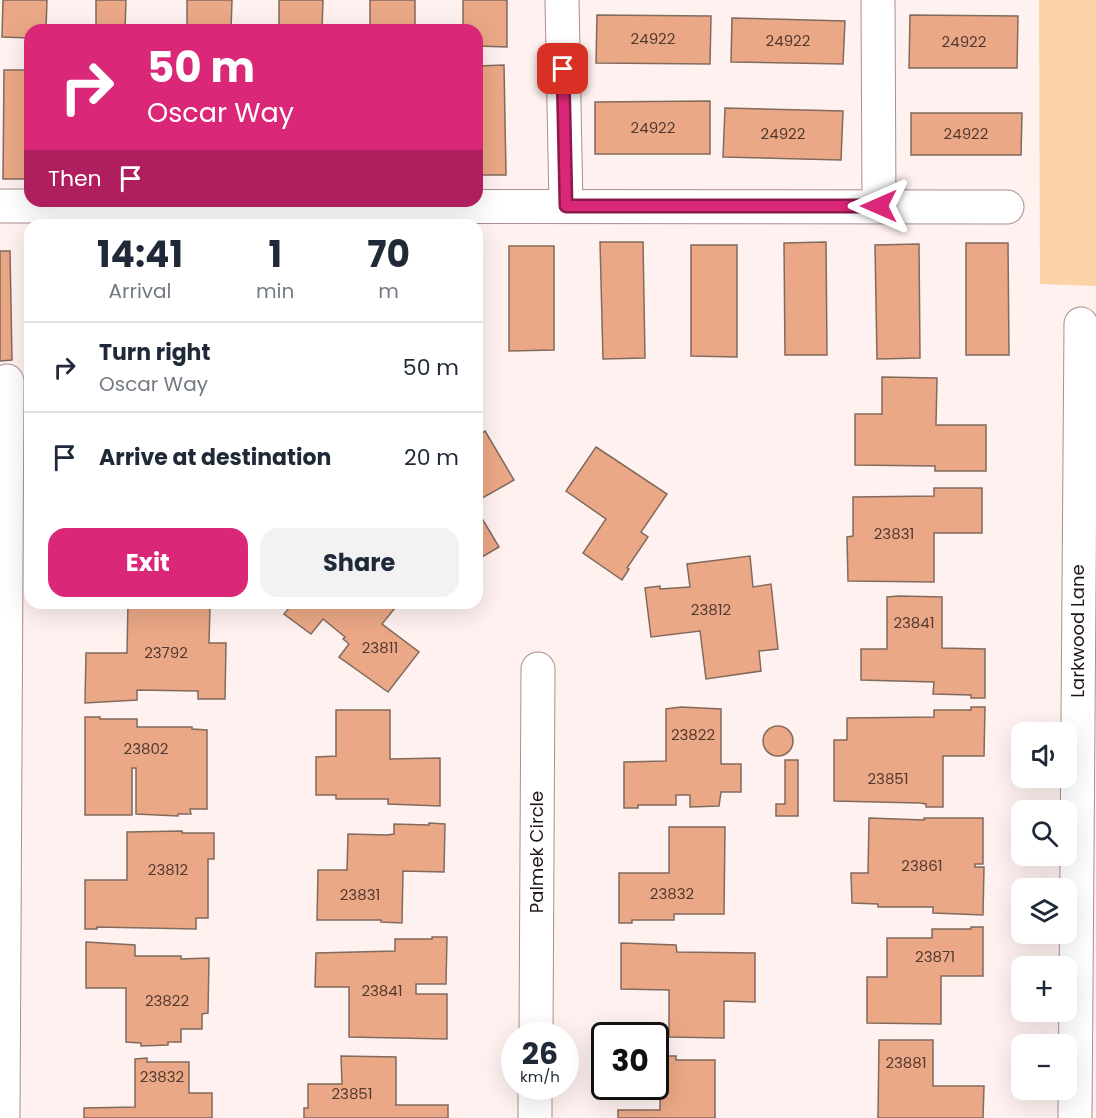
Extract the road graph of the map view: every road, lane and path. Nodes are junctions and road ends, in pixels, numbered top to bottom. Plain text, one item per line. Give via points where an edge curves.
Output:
1 (562, 0) edge
2 (878, 0) edge
3 (0, 206) edge
4 (24, 206) edge
5 (483, 206) edge
6 (566, 206) junction
7 (879, 206) junction
8 (1007, 207) dead end
9 (1081, 324) dead end
10 (7, 381) dead end
11 (538, 669) dead end
12 (536, 1022) edge
13 (535, 1100) edge
14 (3, 1118) edge
15 (535, 1118) edge
16 (1075, 1118) edge

1 - 6 street
2 - 7 street
3 - 4 street
5 - 6 street
6 - 7 street
7 - 8 street
9 - 16 street, Larkwood Lane
10 - 14 street
11 - 12 street, Palmek Circle
13 - 15 street

